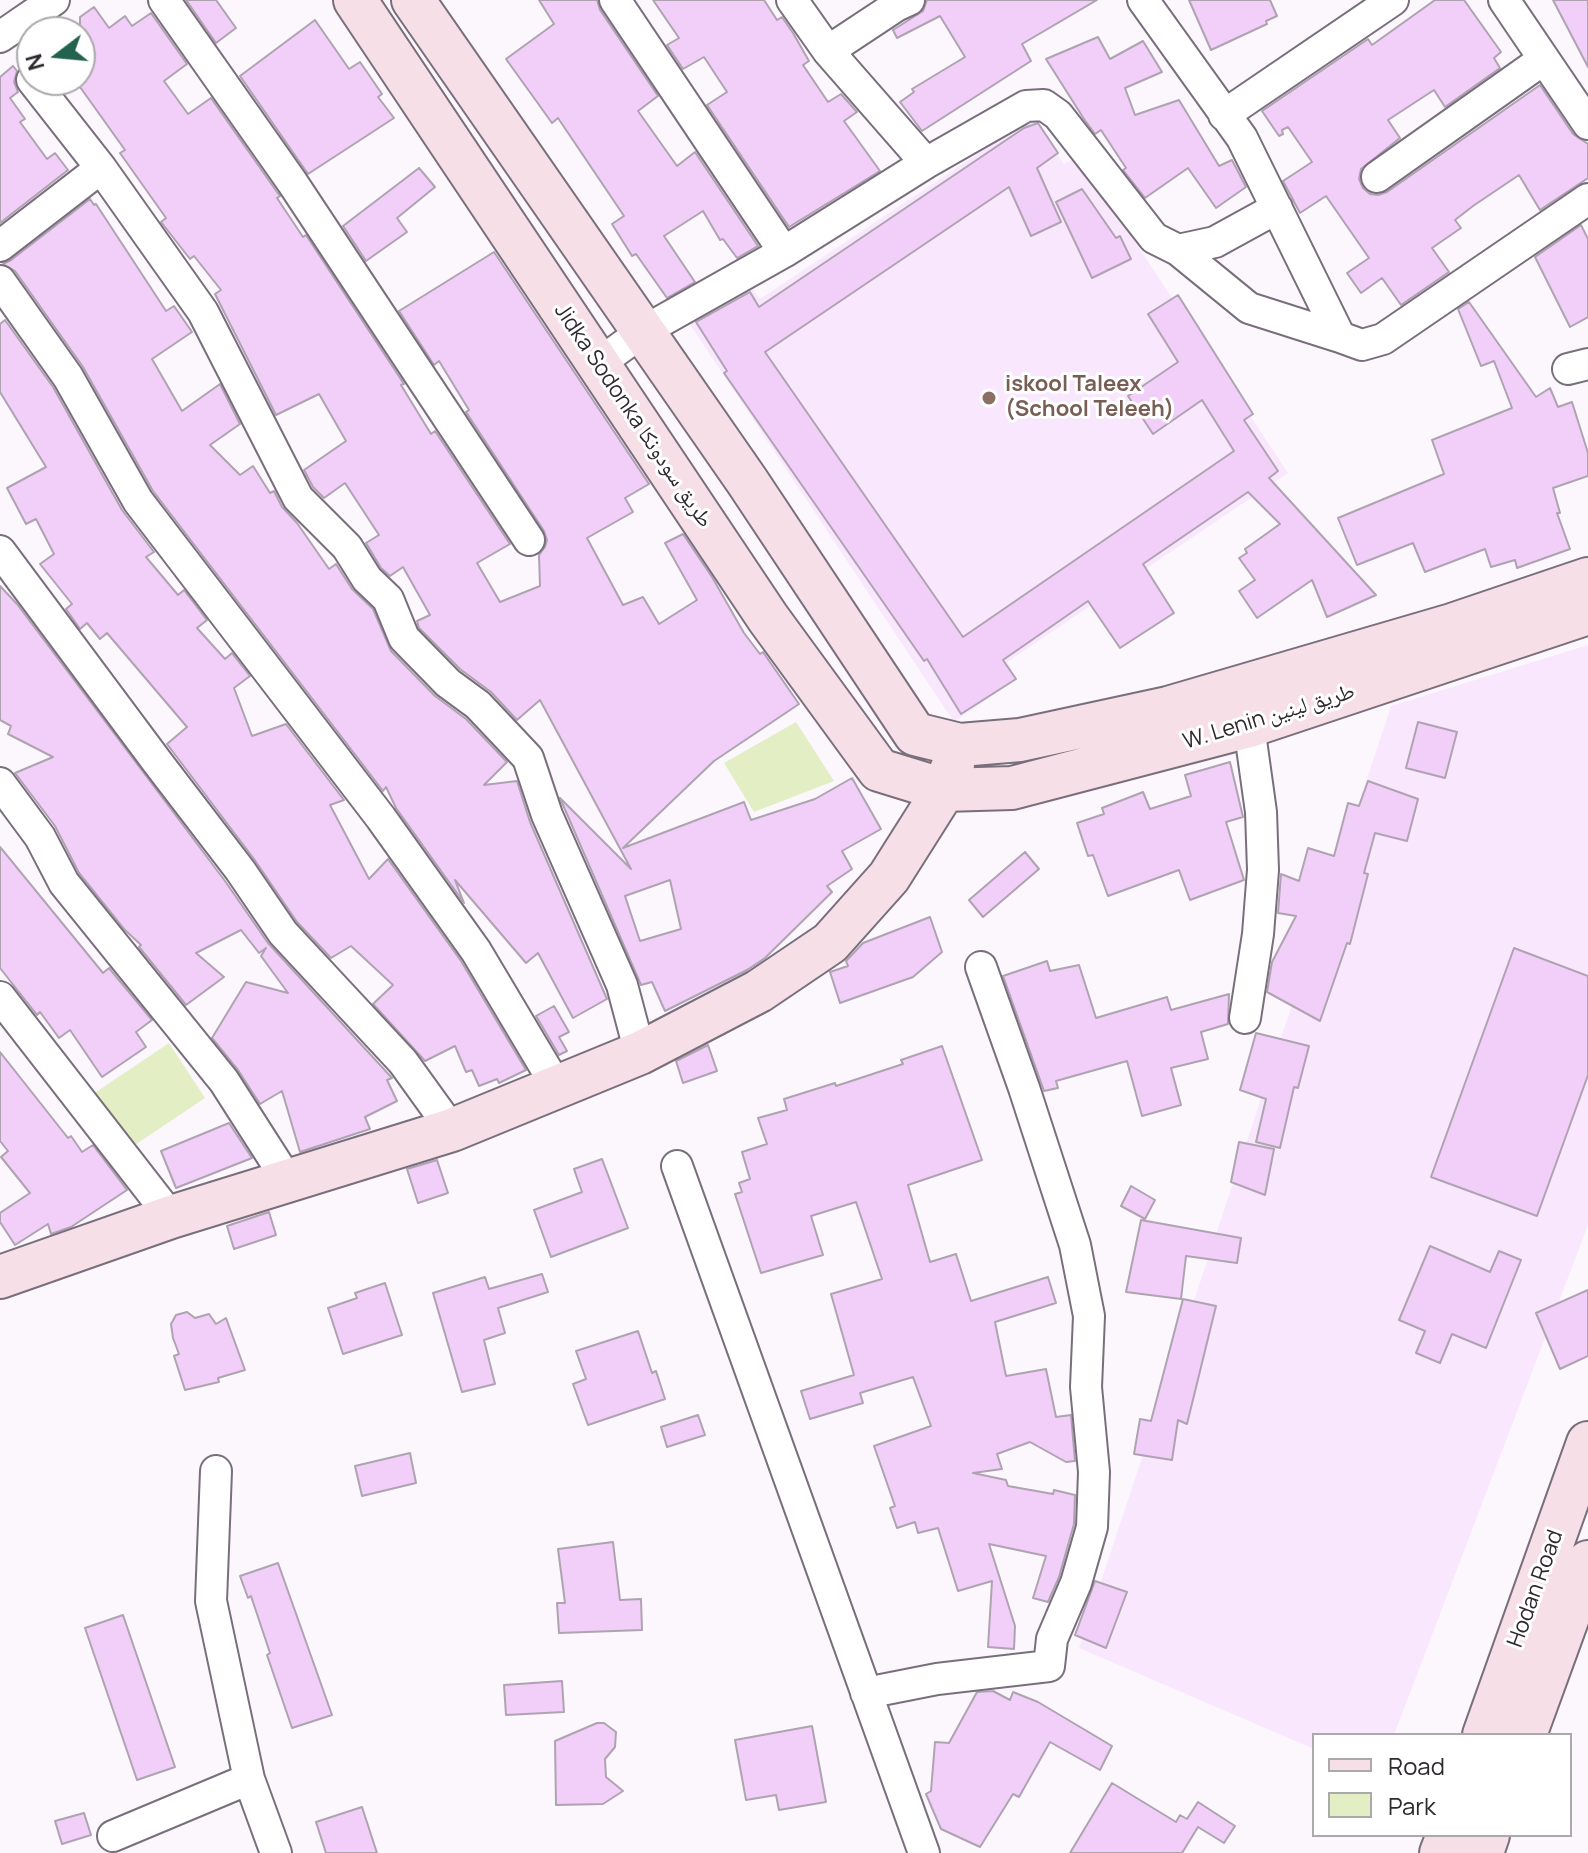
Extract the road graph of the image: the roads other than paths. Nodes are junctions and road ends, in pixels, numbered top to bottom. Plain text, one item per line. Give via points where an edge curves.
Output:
1 (54, 0) edge
2 (164, 0) edge
3 (355, 0) edge
4 (413, 0) edge
5 (615, 0) edge
6 (792, 0) edge
7 (909, 0) edge
8 (1143, 0) edge
9 (1393, 0) edge
10 (1504, 0) edge
11 (0, 38) edge
12 (828, 51) junction
13 (16, 59) edge
14 (1544, 59) junction
15 (45, 96) edge
16 (1224, 115) junction
17 (1588, 124) edge
18 (926, 163) junction
19 (101, 168) junction
20 (1377, 177) dead end
21 (1588, 199) edge
22 (1277, 208) junction
23 (0, 246) edge
24 (1178, 250) junction
25 (784, 252) junction
26 (0, 281) edge
27 (642, 332) junction
28 (1340, 337) junction
29 (598, 364) junction
30 (529, 540) dead end
31 (0, 551) edge
32 (1588, 579) edge
33 (1588, 613) edge
34 (1249, 726) junction
35 (1171, 727) junction
36 (960, 745) junction
37 (0, 783) edge
38 (944, 790) junction
39 (981, 967) dead end
40 (0, 997) edge
41 (1245, 1018) dead end
42 (640, 1053) junction
43 (557, 1087) junction
44 (452, 1130) junction
45 (677, 1166) dead end
46 (288, 1181) junction
47 (171, 1217) junction
48 (0, 1277) edge
49 (1588, 1443) edge
50 (216, 1471) dead end
51 (1588, 1562) edge
52 (866, 1693) junction
53 (1485, 1733) edge
54 (1526, 1733) edge
55 (249, 1779) junction
56 (113, 1836) dead end
57 (276, 1853) edge
58 (924, 1853) edge

1 - 11 street
2 - 30 street via 292,182
3 - 29 main road, Jidka Sodonka طريق سودونكا
4 - 27 main road
5 - 25 street
6 - 12 street
7 - 12 street
8 - 16 street
9 - 16 street
10 - 14 street
11 - 13 street
12 - 18 street
14 - 17 street
14 - 20 street
15 - 19 street
16 - 22 street via 1242,138
18 - 24 street via 1004,116 1044,105 1058,115 1154,238
18 - 25 street
19 - 23 street
19 - 42 street via 203,312 298,498 388,599 404,638 528,758 547,815 622,985
21 - 28 street via 1383,339 1362,345
22 - 24 street via 1215,242
22 - 28 street
24 - 28 street via 1249,308
25 - 27 street
26 - 43 street via 68,377 138,501 381,818 476,951
27 - 29 street
27 - 36 main road via 915,734
29 - 38 main road, Jidka Sodonka طريق سودونكا via 768,618 879,770
31 - 44 street via 283,933 403,1062
32 - 35 main road, W. Lenin طريق لينين
33 - 34 main road, W. Lenin طريق لينين
34 - 35 main road, W. Lenin طريق لينين
34 - 41 street via 1263,870
35 - 36 main road, W. Lenin طريق لينين
35 - 38 main road, W. Lenin طريق لينين via 1012,788
36 - 38 main road
37 - 46 street via 40,837 64,883 224,1081
38 - 42 main road via 889,877 830,943 759,991
39 - 52 street via 1075,1245 1089,1316 1086,1387 1094,1472 1092,1527 1052,1639 1049,1666
40 - 47 street
42 - 43 main road
43 - 44 main road
44 - 46 main road
45 - 52 street
46 - 47 main road
47 - 48 main road
49 - 53 main road, Hodan Road
50 - 55 street via 211,1601
51 - 54 main road, Hodan Road
52 - 58 street
55 - 56 street
55 - 57 street

